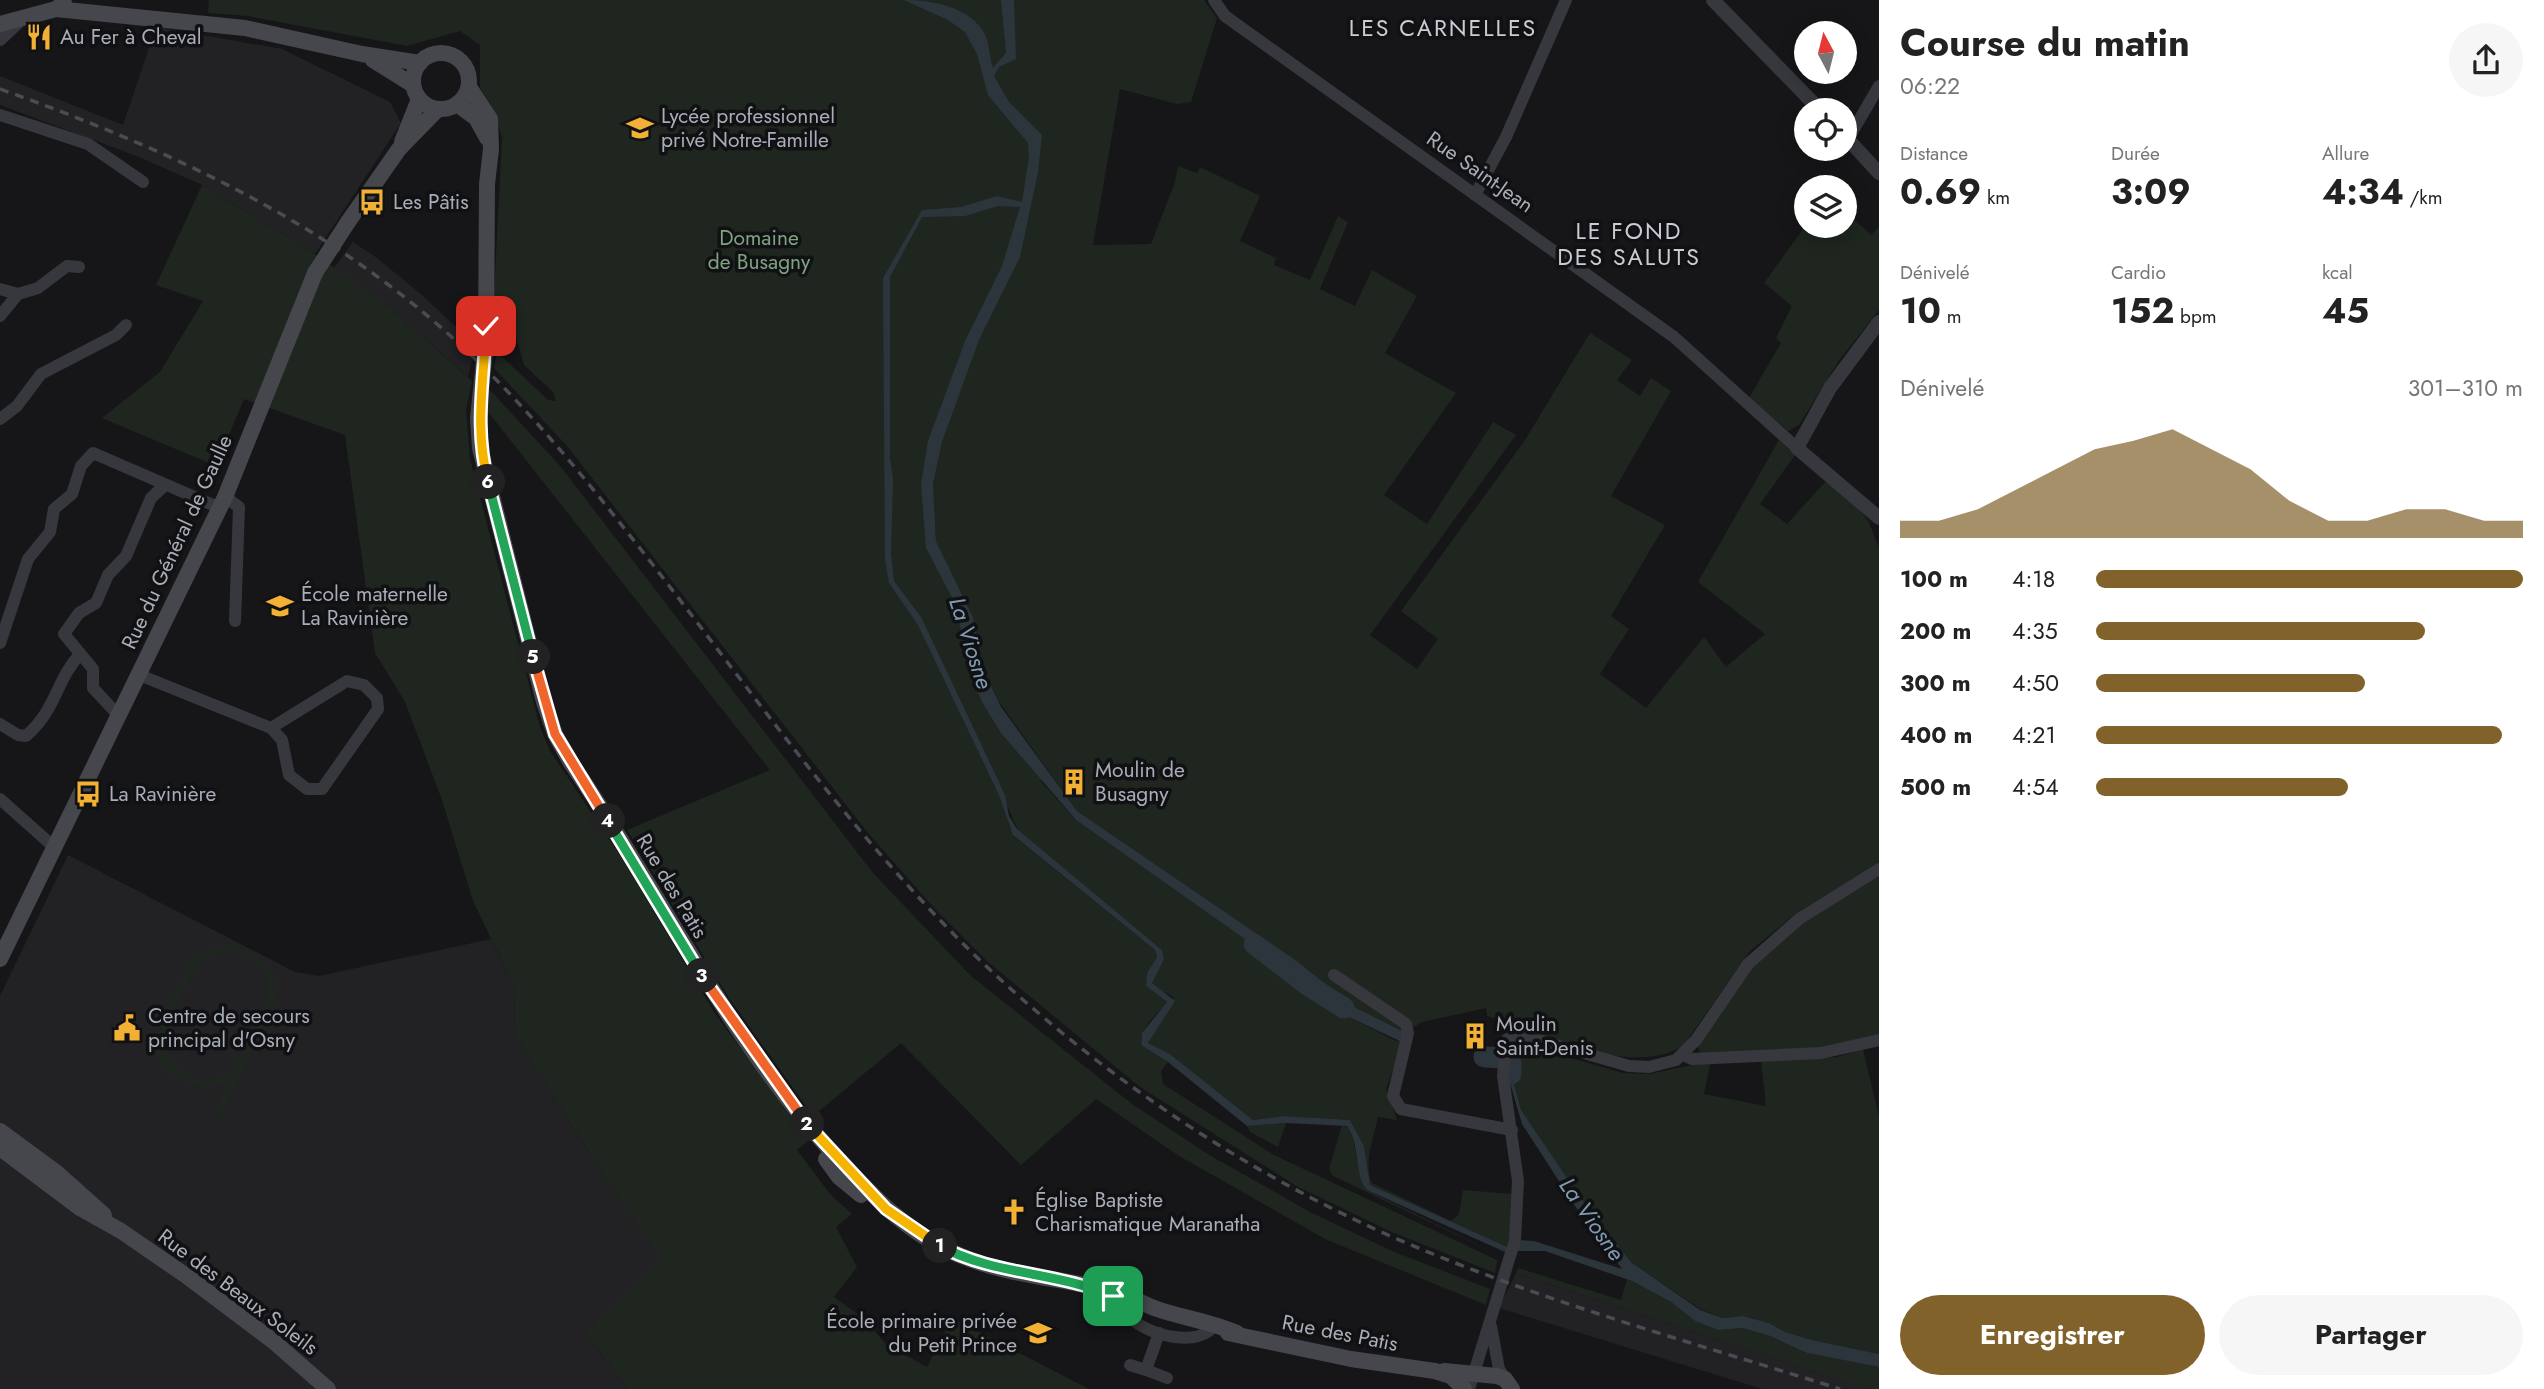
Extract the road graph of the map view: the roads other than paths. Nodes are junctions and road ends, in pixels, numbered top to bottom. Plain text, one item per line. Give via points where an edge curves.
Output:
1 (95, 0) edge
2 (1214, 0) edge
3 (1566, 0) edge
4 (1713, 0) edge
5 (61, 4) edge
6 (109, 12) junction
7 (20, 20) junction
8 (0, 24) edge
9 (0, 39) edge
10 (362, 54) junction
11 (420, 63) junction
12 (1879, 86) edge
13 (469, 87) junction
14 (416, 92) junction
15 (1808, 98) edge
16 (457, 104) junction
17 (438, 109) junction
18 (0, 115) edge
19 (1857, 120) edge
20 (399, 149) junction
21 (491, 149) junction
22 (1857, 149) edge
23 (1879, 173) edge
24 (143, 182) dead end
25 (1475, 195) junction
26 (79, 267) dead end
27 (0, 289) edge
28 (18, 294) junction
29 (0, 316) edge
30 (1879, 322) edge
31 (125, 325) dead end
32 (0, 419) edge
33 (1797, 448) junction
34 (165, 485) junction
35 (222, 503) junction
36 (1879, 518) edge
37 (235, 621) dead end
38 (0, 643) edge
39 (80, 654) junction
40 (137, 674) junction
41 (119, 716) junction
42 (0, 723) edge
43 (271, 729) junction
44 (0, 800) edge
45 (54, 848) junction
46 (1879, 869) edge
47 (0, 959) edge
48 (1334, 975) dead end
49 (1879, 1040) edge
50 (1683, 1055) junction
51 (1512, 1130) junction
52 (0, 1131) edge
53 (0, 1148) edge
54 (121, 1231) junction
55 (1090, 1287) junction
56 (1113, 1296) junction
57 (1490, 1322) junction
58 (1209, 1332) junction
59 (1159, 1333) junction
60 (1237, 1333) junction
61 (1130, 1365) dead end
62 (1146, 1370) junction
63 (1167, 1378) dead end
64 (1469, 1384) edge
65 (1510, 1386) edge
66 (328, 1389) edge

1 - 6 main road
2 - 25 street, Rue Saint-Jean via 1225,16
3 - 25 street via 1506,137
4 - 15 street
5 - 6 main road
5 - 7 main road
6 - 10 main road via 258,30
7 - 8 main road
7 - 9 street
10 - 11 main road
10 - 14 main road
11 - 13 main road via 444,53 456,58 464,65
11 - 14 main road via 414,73
12 - 19 street
13 - 16 main road
13 - 21 main road, Rue des Patis via 490,119
14 - 17 main road
14 - 20 main road, Rue du Général de Gaulle
16 - 17 main road
16 - 21 main road via 483,128
17 - 20 main road, Rue du Général de Gaulle
18 - 24 street via 88,144
20 - 35 main road, Rue du Général de Gaulle, bridge via 315,273
21 - 55 main road, Rue des Patis via 480,448 555,734 713,993 815,1134 886,1209 959,1256
22 - 23 street
25 - 33 street, Rue Saint-Jean via 1674,337
26 - 28 street via 67,266 38,288
27 - 28 street
28 - 29 street
30 - 33 street via 1830,388
31 - 32 street via 116,335 41,374 17,406
33 - 36 street, Rue Saint-Jean
34 - 35 street
34 - 38 street via 93,453 81,466 72,494 54,509 50,532 28,559
34 - 39 street via 151,498 126,556 108,575 96,603 79,613 64,634
35 - 37 street via 239,507
35 - 40 main road, Rue du Général de Gaulle
39 - 41 street via 93,669 93,688
39 - 42 street via 44,720 26,736
40 - 41 main road, Rue du Général de Gaulle
40 - 43 street
41 - 45 main road, Rue du Général de Gaulle
43 - 43 street via 348,681 364,685 377,698 378,709 322,789 307,789 289,775 282,740
44 - 45 street
45 - 47 main road, Rue du Général de Gaulle
46 - 50 street via 1799,919 1748,964
48 - 51 street via 1401,1020 1407,1039 1393,1096 1401,1109
49 - 50 street via 1821,1053 1692,1059
50 - 51 street via 1665,1065 1629,1066 1520,1035 1508,1037 1502,1058
51 - 57 street via 1518,1181 1513,1246
52 - 54 main road, Rue des Beaux Soleils via 64,1179
53 - 54 main road, Rue des Beaux Soleils via 80,1208
54 - 66 main road, Rue des Beaux Soleils via 255,1327
55 - 56 main road, Rue des Patis
55 - 60 main road, Rue des Patis
56 - 58 main road, Rue des Patis via 1148,1315
56 - 59 street via 1134,1320
57 - 64 street
57 - 65 street via 1499,1369
58 - 59 street via 1182,1337
58 - 60 main road, Rue des Patis
59 - 62 street
60 - 64 main road, Rue des Patis via 1351,1359 1435,1371
61 - 62 street
62 - 63 street
64 - 65 main road, Rue des Patis via 1497,1376

